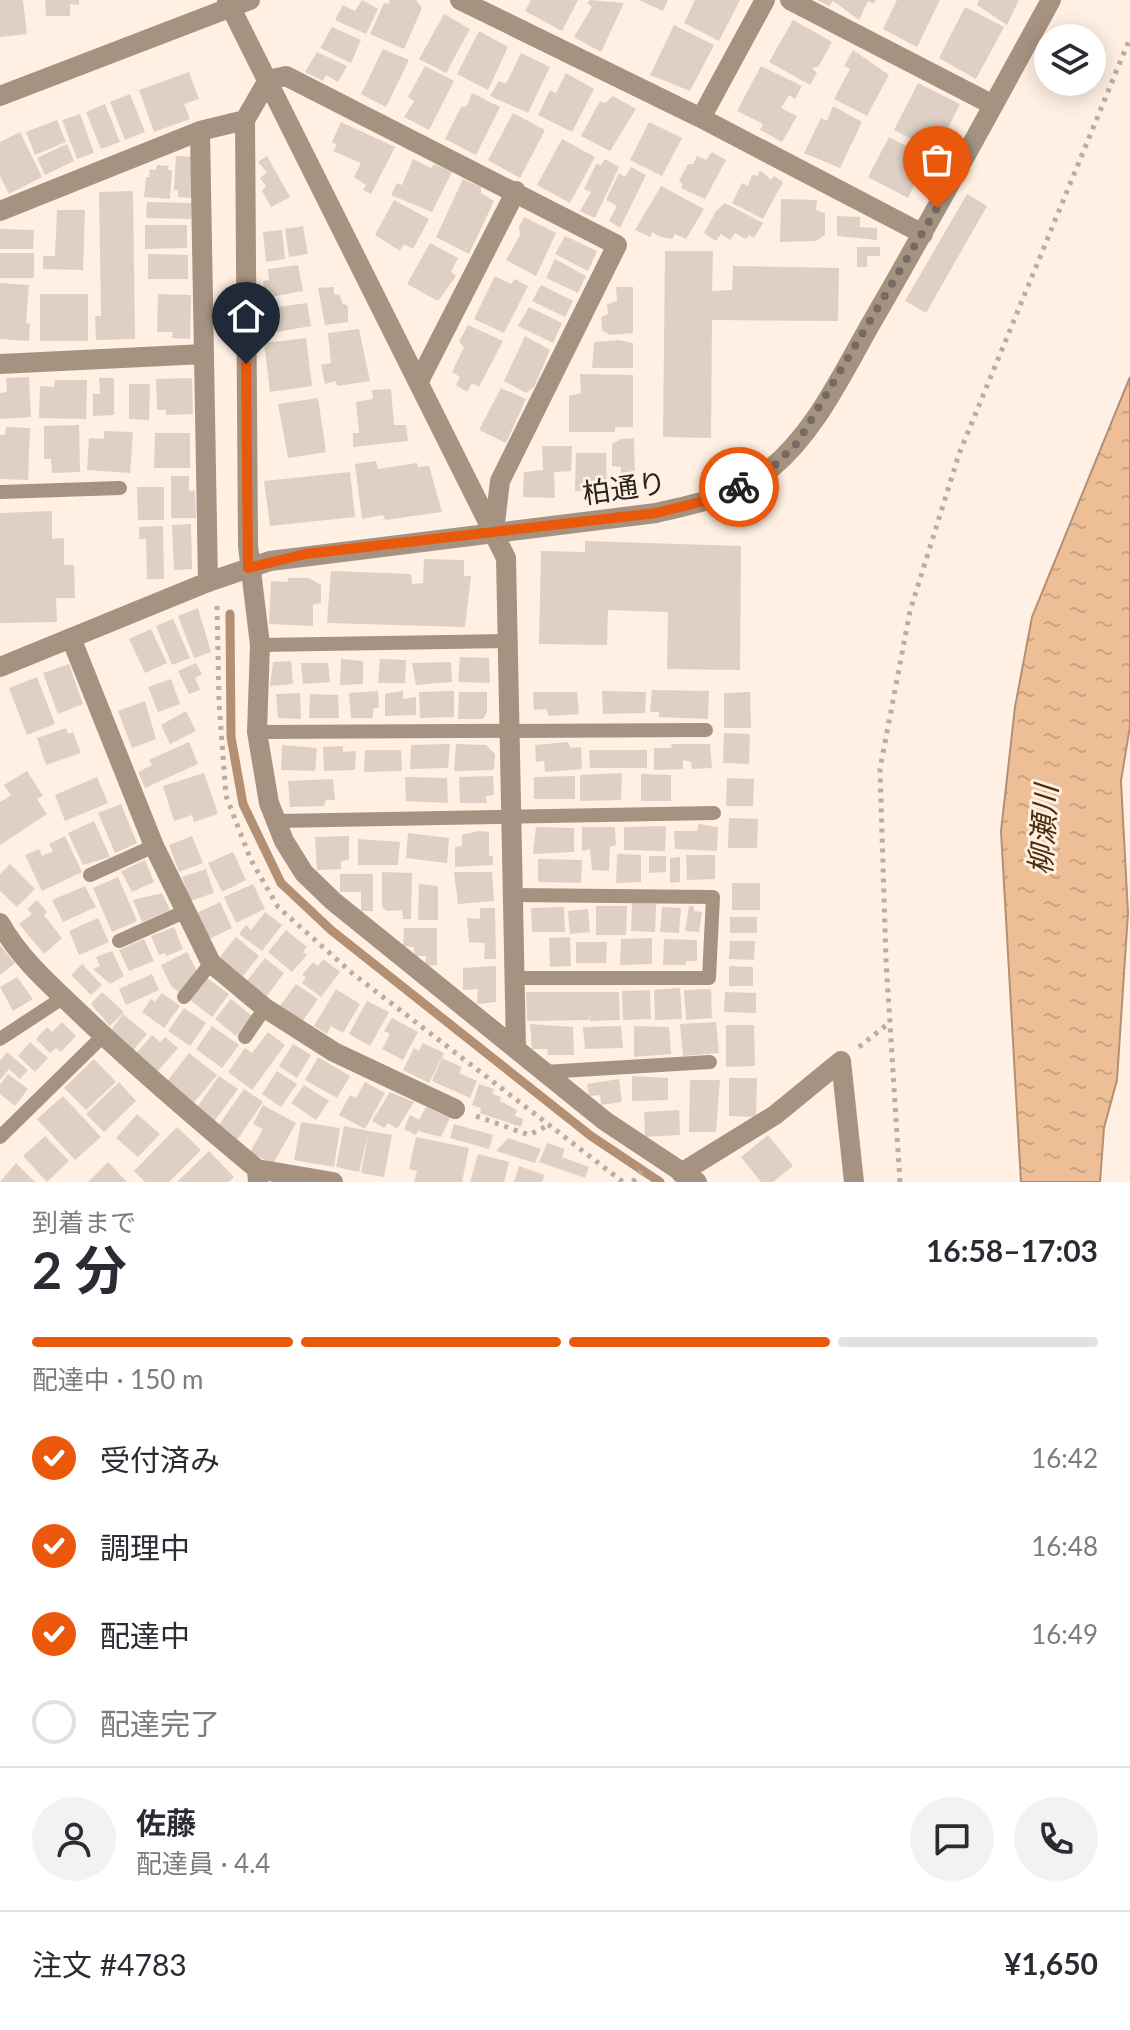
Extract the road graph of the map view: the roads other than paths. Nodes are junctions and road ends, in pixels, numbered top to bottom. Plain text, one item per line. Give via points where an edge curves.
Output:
1 (460, 0) edge
2 (765, 0) edge
3 (790, 0) edge
4 (1051, 0) edge
5 (236, 2) edge
6 (268, 80) junction
7 (0, 96) edge
8 (993, 105) junction
9 (701, 118) junction
10 (245, 120) junction
11 (200, 131) junction
12 (516, 191) junction
13 (0, 211) edge
14 (923, 234) junction
15 (204, 354) junction
16 (0, 364) edge
17 (419, 381) junction
18 (120, 488) dead end
19 (0, 492) edge
20 (494, 532) junction
21 (248, 568) junction
22 (208, 582) junction
23 (71, 638) junction
24 (507, 641) junction
25 (260, 645) junction
26 (0, 667) edge
27 (509, 729) junction
28 (706, 730) dead end
29 (257, 732) junction
30 (714, 813) dead end
31 (511, 815) junction
32 (277, 821) junction
33 (154, 846) junction
34 (90, 875) dead end
35 (512, 895) junction
36 (184, 912) junction
37 (0, 923) edge
38 (119, 941) dead end
39 (211, 963) junction
40 (514, 978) junction
41 (64, 997) junction
42 (184, 997) dead end
43 (265, 1008) junction
44 (104, 1035) junction
45 (245, 1037) dead end
46 (0, 1039) edge
47 (516, 1049) junction
48 (710, 1062) dead end
49 (544, 1072) junction
50 (455, 1109) road end
51 (0, 1137) edge
52 (258, 1175) edge
53 (689, 1178) edge
54 (333, 1182) edge
55 (854, 1182) edge

1 - 9 street
2 - 9 street
3 - 8 street
4 - 8 street, 柏通り
5 - 6 street
5 - 7 street
6 - 10 street
6 - 12 street via 286,76
6 - 17 street
8 - 14 street, 柏通り
9 - 14 street
10 - 11 street
10 - 21 street
11 - 13 street
11 - 15 street
12 - 17 street
12 - 20 street via 617,245 500,481
14 - 20 street, 柏通り via 823,406 768,472 704,501 656,513
15 - 16 street
15 - 22 street
17 - 20 street
18 - 19 lane
20 - 21 street, 柏通り via 305,554
20 - 24 street via 506,558
21 - 22 street, 柏通り
21 - 25 street
22 - 23 street, 柏通り
23 - 26 street, 柏通り
23 - 33 street
24 - 25 lane
24 - 27 street
25 - 29 street
27 - 28 lane
27 - 29 lane
27 - 31 street
29 - 32 street
30 - 31 lane
31 - 32 lane
31 - 35 street
32 - 47 street via 304,873 333,901
33 - 34 lane
33 - 36 street
35 - 40 street
35 - 40 lane via 713,897 709,978
36 - 38 lane
36 - 39 street
37 - 41 street
39 - 42 lane
39 - 43 street
40 - 47 street
41 - 44 street
41 - 46 lane
43 - 45 lane
43 - 50 street via 334,1052
44 - 51 lane
44 - 52 street
47 - 49 street
48 - 49 lane
49 - 53 street
52 - 54 street
53 - 55 street via 841,1061

